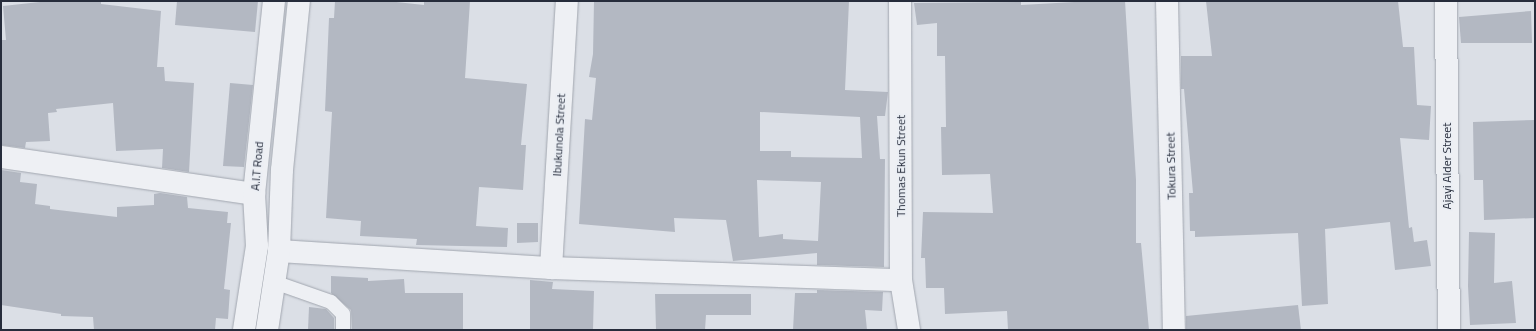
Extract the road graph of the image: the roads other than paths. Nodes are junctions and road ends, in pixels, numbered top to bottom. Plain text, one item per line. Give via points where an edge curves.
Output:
1 (274, 1) edge
2 (299, 1) edge
3 (567, 1) edge
4 (900, 1) edge
5 (1167, 1) edge
6 (1446, 1) edge
7 (1, 157) edge
8 (254, 194) junction
9 (279, 251) junction
10 (551, 268) junction
11 (902, 280) junction
12 (274, 282) junction
13 (244, 330) edge
14 (267, 330) edge
15 (343, 330) edge
16 (909, 330) edge
17 (1174, 330) edge
18 (1449, 330) edge

1 - 8 street, A.I.T Road
2 - 9 street, A.I.T Road via 282,170
3 - 10 street, Ibukunola Street
4 - 11 street, Thomas Ekun Street
5 - 17 street, Tokura Street
6 - 18 street, Ajayi Alder Street
7 - 8 street
8 - 13 street, A.I.T Road via 257,246
9 - 10 street
9 - 12 street, A.I.T Road
10 - 11 street
11 - 16 street, Thomas Ekun Street
12 - 14 street, A.I.T Road
12 - 15 lane via 331,302 343,314

